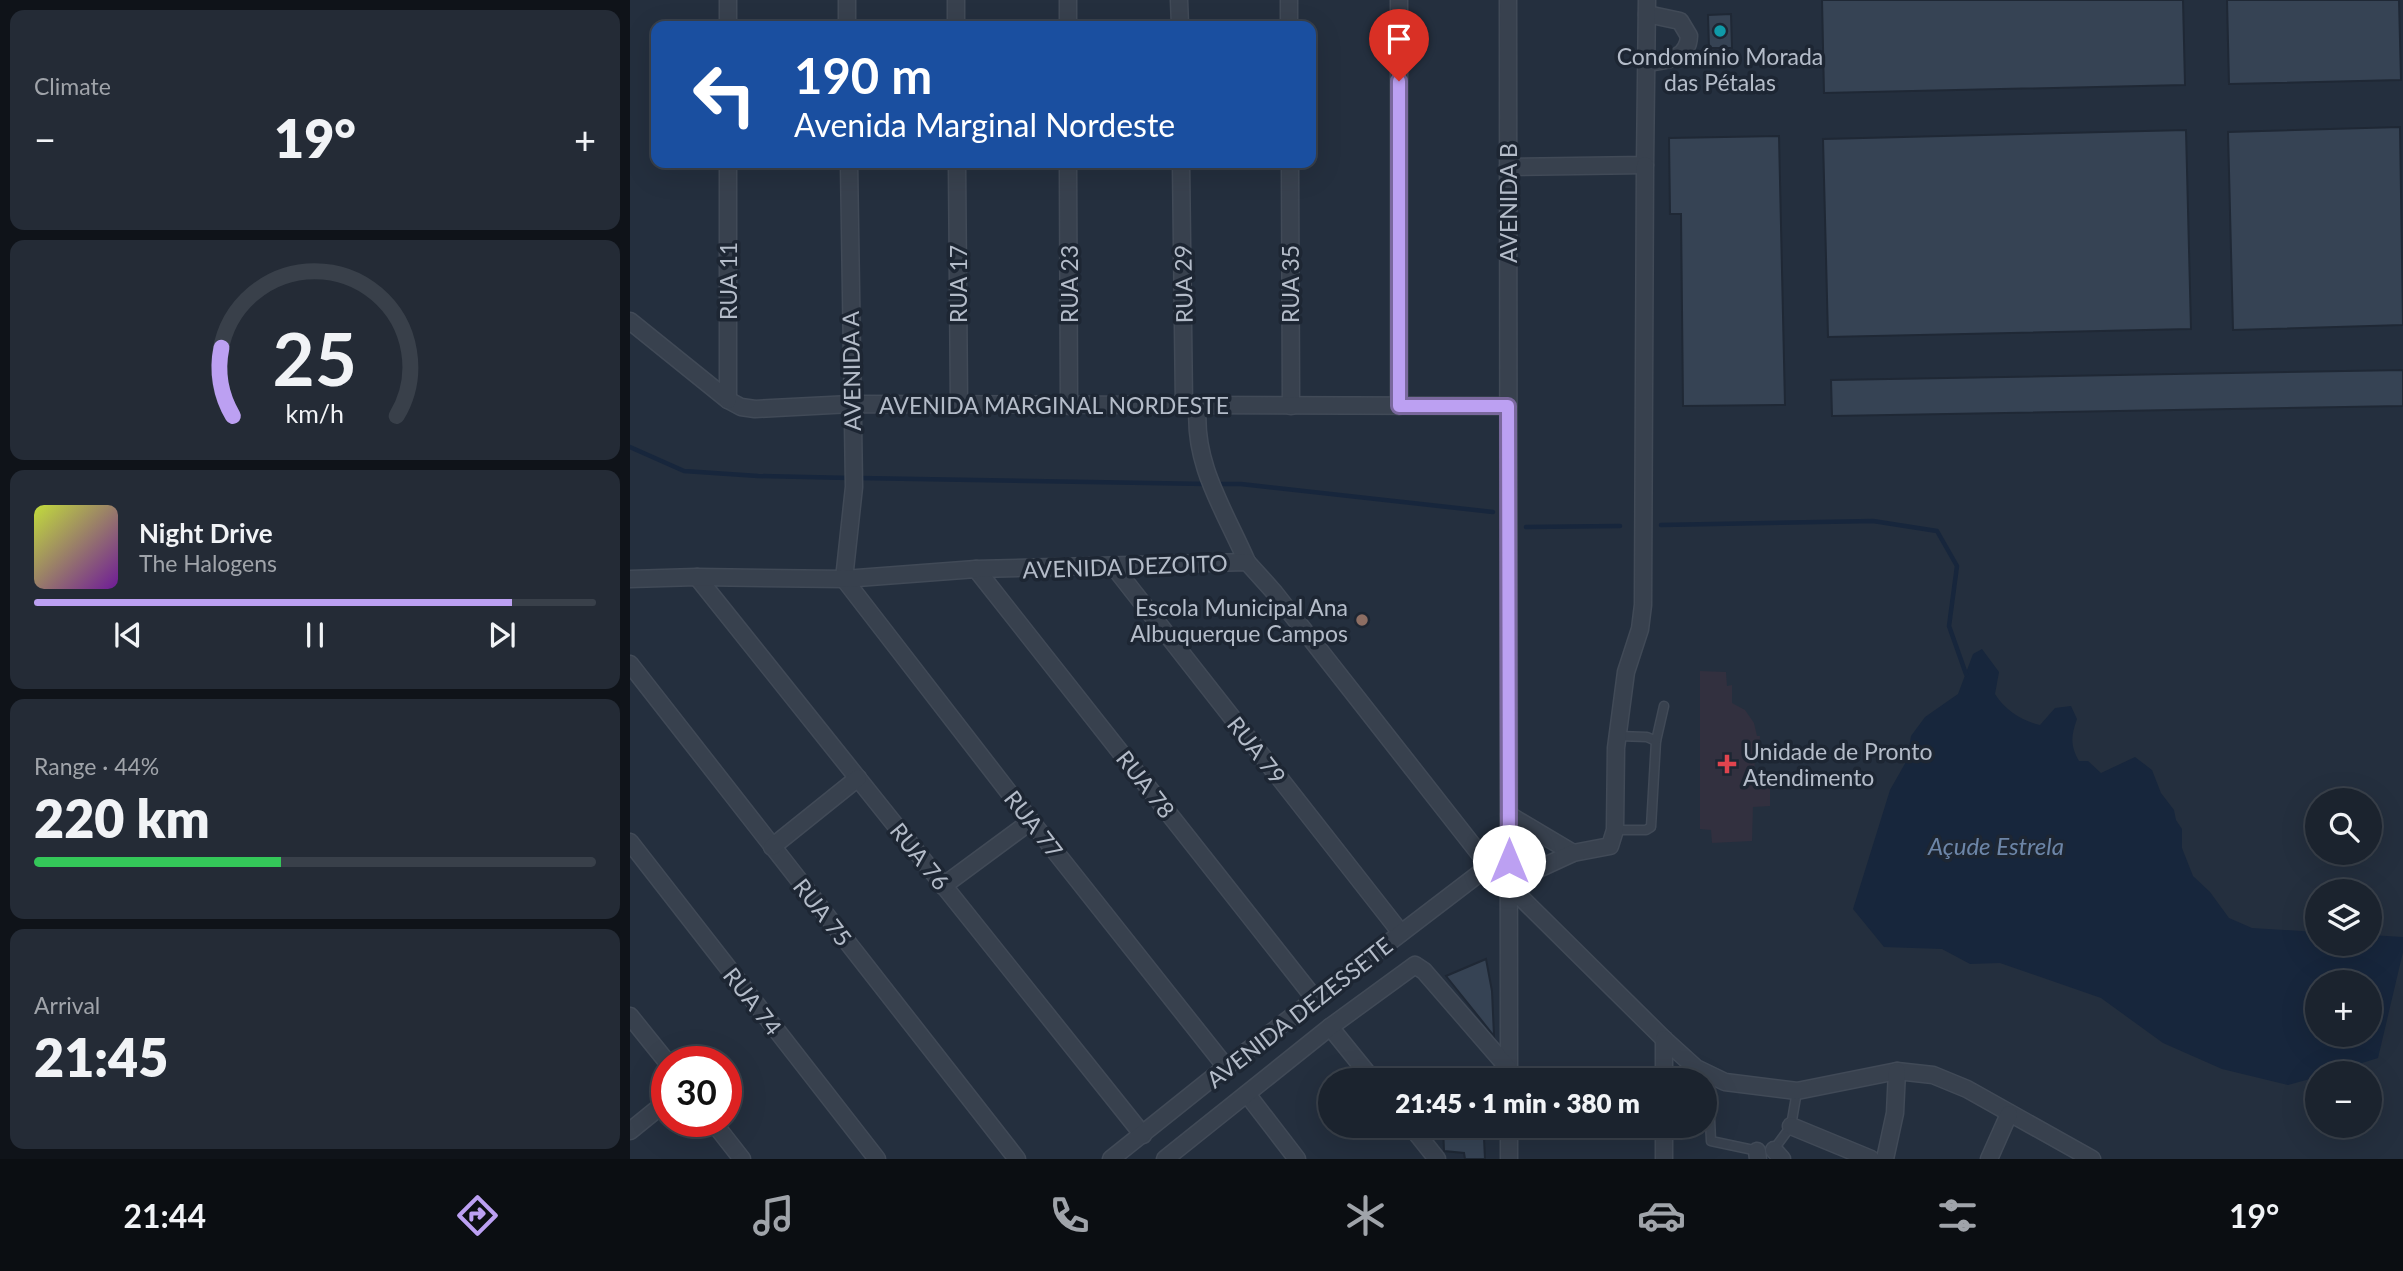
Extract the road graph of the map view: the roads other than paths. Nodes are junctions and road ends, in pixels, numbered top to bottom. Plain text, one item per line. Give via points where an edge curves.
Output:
1 (728, 0) edge
2 (847, 0) edge
3 (956, 0) edge
4 (1068, 0) edge
5 (1180, 0) edge
6 (1289, 0) edge
7 (1399, 0) edge
8 (1508, 0) edge
9 (1647, 7) edge
10 (728, 21) edge
11 (847, 21) edge
12 (956, 21) edge
13 (1068, 21) edge
14 (1180, 21) edge
15 (1289, 21) edge
16 (1647, 63) junction
17 (1645, 165) junction
18 (1508, 167) junction
19 (728, 168) edge
20 (849, 168) edge
21 (957, 168) edge
22 (1068, 168) edge
23 (1181, 168) edge
24 (1290, 168) edge
25 (630, 321) edge
26 (728, 400) junction
27 (851, 404) junction
28 (959, 405) junction
29 (1191, 405) junction
30 (1291, 405) junction
31 (1069, 406) junction
32 (1399, 406) junction
33 (1508, 406) junction
34 (1247, 562) junction
35 (1114, 567) junction
36 (976, 569) junction
37 (697, 577) junction
38 (630, 579) edge
39 (844, 579) junction
40 (630, 664) edge
41 (1664, 706) dead end
42 (1618, 736) junction
43 (1656, 741) junction
44 (858, 778) junction
45 (1509, 815) junction
46 (1031, 821) junction
47 (1615, 830) junction
48 (630, 842) edge
49 (772, 847) junction
50 (1573, 853) junction
51 (1489, 866) junction
52 (943, 886) junction
53 (1512, 887) junction
54 (1401, 933) junction
55 (1315, 999) junction
56 (630, 1016) edge
57 (1330, 1027) junction
58 (1664, 1039) junction
59 (654, 1046) edge
60 (1226, 1067) junction
61 (1363, 1068) edge
62 (1503, 1068) edge
63 (1509, 1068) edge
64 (1664, 1068) edge
65 (1696, 1068) edge
66 (1898, 1071) junction
67 (1717, 1078) edge
68 (1797, 1091) junction
69 (1247, 1094) junction
70 (651, 1114) edge
71 (2009, 1114) junction
72 (1791, 1126) junction
73 (630, 1131) edge
74 (1143, 1135) junction
75 (725, 1137) edge
76 (1420, 1138) edge
77 (1509, 1138) edge
78 (1664, 1138) edge
79 (1711, 1138) edge
80 (1778, 1154) edge
81 (1758, 1155) edge
82 (742, 1159) edge
83 (877, 1159) edge
84 (1017, 1159) edge
85 (1111, 1159) edge
86 (1165, 1159) edge
87 (1297, 1159) edge
88 (1437, 1159) edge
89 (1510, 1159) edge
90 (1664, 1159) edge
91 (1871, 1159) edge
92 (1885, 1159) edge
93 (1989, 1159) edge
94 (2092, 1159) edge

1 - 10 street
2 - 11 street
3 - 12 street
4 - 13 street
5 - 14 street
6 - 15 street
7 - 32 street
8 - 18 street, AVENIDA B
9 - 16 street
9 - 16 street via 1680,21 1689,36 1679,56
16 - 17 street
17 - 18 street
17 - 42 street via 1643,605 1626,671
18 - 33 street, AVENIDA B
19 - 26 street, RUA 11
20 - 27 street, AVENIDA A
21 - 28 street, RUA 17
22 - 31 street, RUA 23
23 - 29 street, RUA 29
24 - 30 street, RUA 35
25 - 26 street, AVENIDA MARGINAL NORDESTE
26 - 27 street, AVENIDA MARGINAL NORDESTE via 755,409
27 - 28 street, AVENIDA MARGINAL NORDESTE
27 - 39 street, AVENIDA A via 854,486
28 - 31 street, AVENIDA MARGINAL NORDESTE
29 - 30 street, AVENIDA MARGINAL NORDESTE
29 - 31 street, AVENIDA MARGINAL NORDESTE
29 - 34 street, RUA 29 via 1200,453
30 - 32 street, AVENIDA MARGINAL NORDESTE
32 - 33 street, AVENIDA MARGINAL NORDESTE
33 - 45 street, AVENIDA B
34 - 35 street, AVENIDA DEZOITO
34 - 51 street, AVENIDA DEZOITO
35 - 36 street, AVENIDA DEZOITO
35 - 54 street, RUA 79
36 - 39 street, AVENIDA DEZOITO
36 - 55 street, RUA 78
37 - 38 street, AVENIDA DEZOITO
37 - 39 street, AVENIDA DEZOITO
37 - 44 street, RUA 76
39 - 46 street, RUA 77
40 - 49 street, RUA 75
41 - 43 lane
42 - 43 lane
42 - 47 street
43 - 47 lane via 1651,827
44 - 49 street
44 - 52 street, RUA 76
45 - 50 street
45 - 53 street, AVENIDA B
46 - 52 street
46 - 60 street, RUA 77
47 - 50 street via 1610,846
48 - 83 street, RUA 74
49 - 84 street, RUA 75
50 - 53 street
51 - 53 street, AVENIDA DEZOITO
51 - 54 street, AVENIDA DEZESSETE
52 - 74 street, RUA 76
53 - 58 street, AVENIDA DEZOITO
53 - 63 street, AVENIDA B
54 - 55 street, AVENIDA DEZESSETE
55 - 60 street, AVENIDA DEZESSETE
56 - 59 street
57 - 61 street
57 - 62 street, AVENIDA DEZESSETE via 1411,967 1420,967
57 - 69 street, AVENIDA DEZESSETE
58 - 64 street
58 - 65 street, AVENIDA DEZOITO
60 - 74 street, AVENIDA DEZESSETE
66 - 68 street
66 - 71 street via 1945,1079
66 - 92 street
67 - 68 street
68 - 72 lane
69 - 86 street, AVENIDA DEZESSETE
69 - 87 street
70 - 73 street
71 - 93 street
71 - 94 street
72 - 80 lane
72 - 91 street
74 - 85 street, AVENIDA DEZESSETE
75 - 82 street
76 - 88 street
77 - 89 street
78 - 90 street
79 - 81 lane
80 - 81 lane

